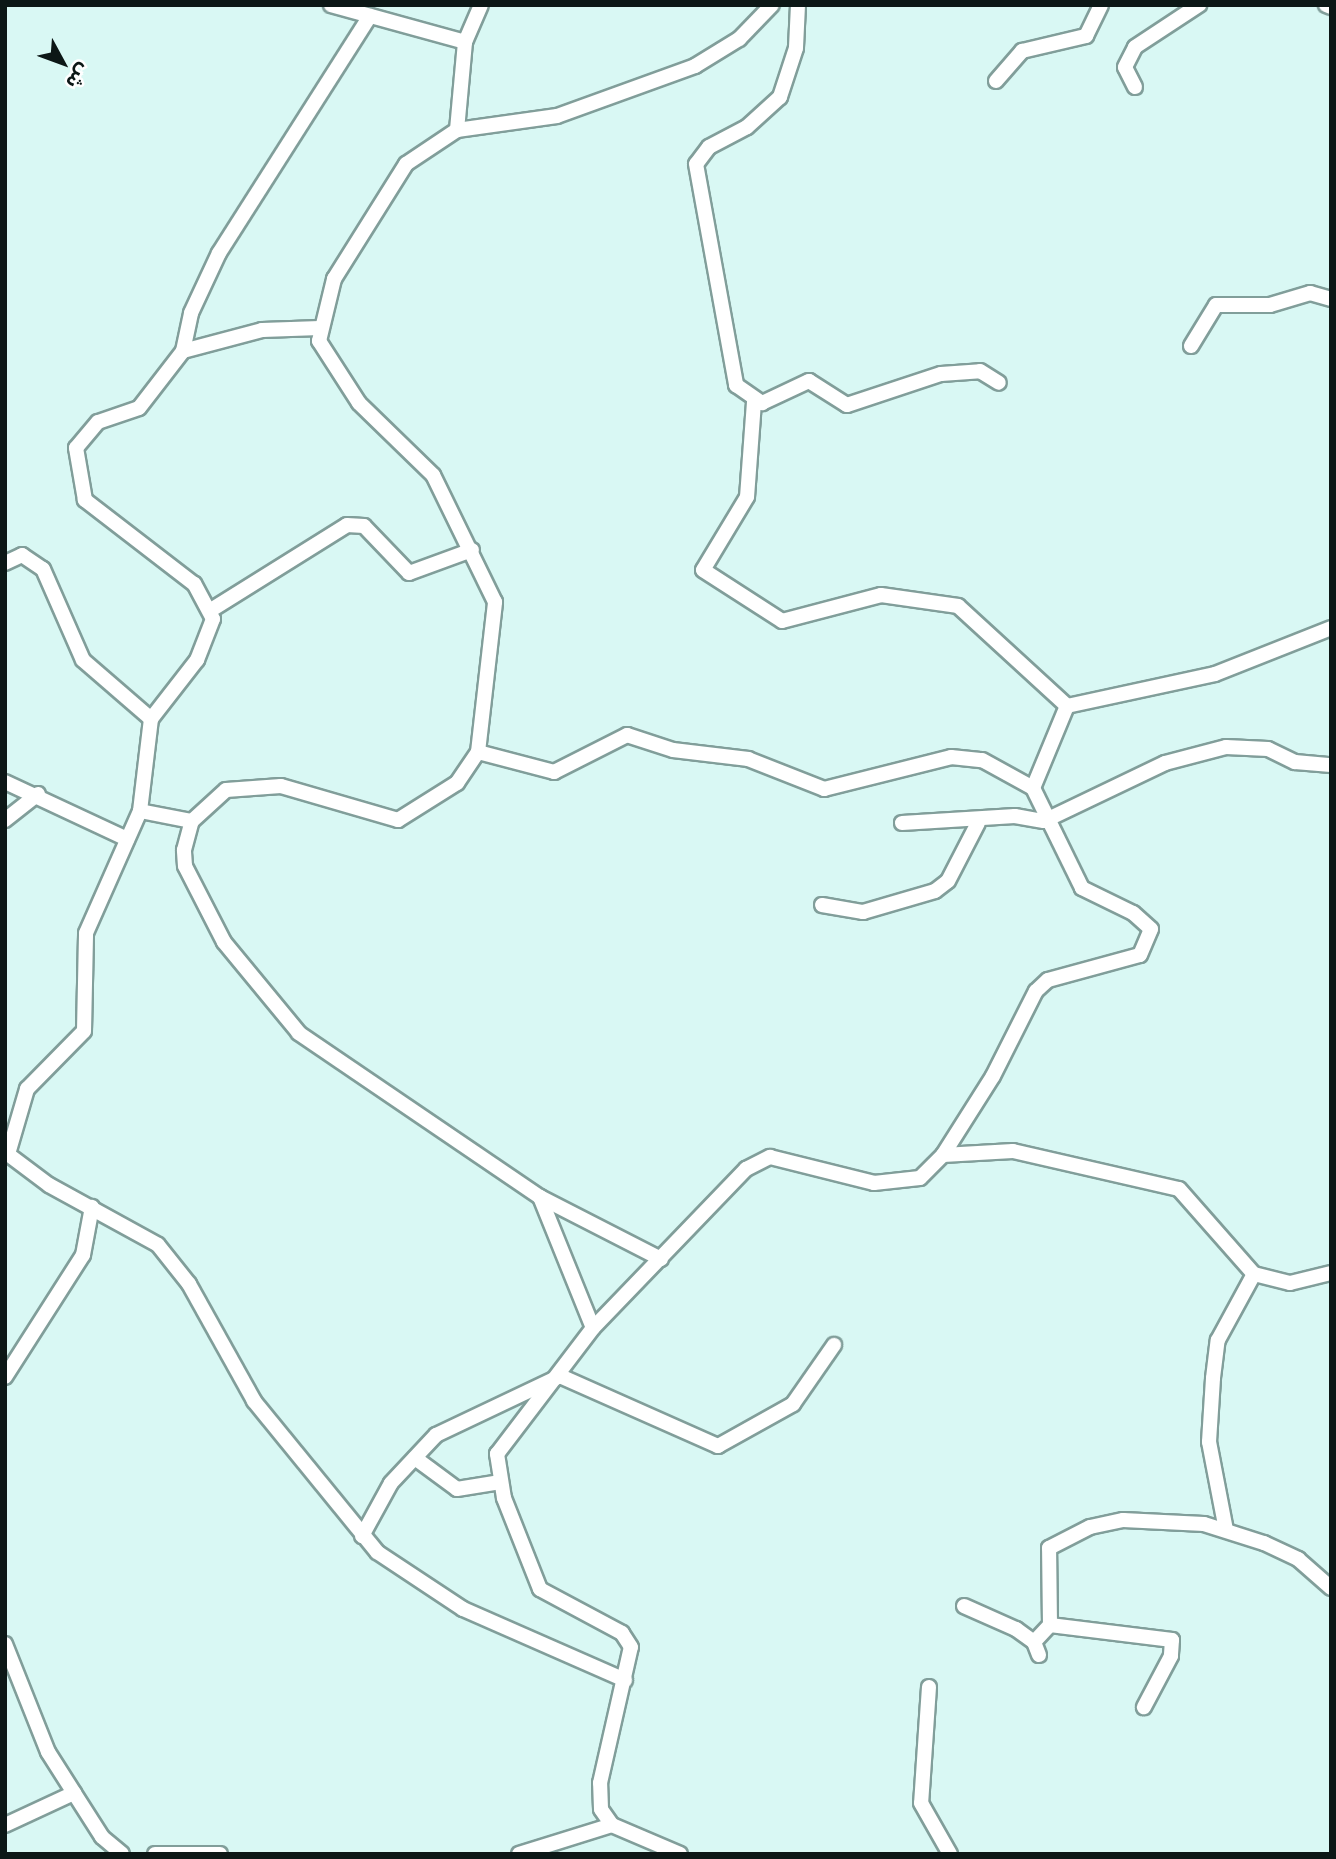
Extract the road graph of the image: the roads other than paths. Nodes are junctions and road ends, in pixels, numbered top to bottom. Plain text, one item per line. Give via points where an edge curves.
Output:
1 (331, 5) edge
2 (481, 5) edge
3 (772, 5) edge
4 (798, 5) edge
5 (1101, 5) edge
6 (1199, 5) edge
7 (1326, 5) edge
8 (1331, 7) edge
9 (370, 16) junction
10 (465, 42) junction
11 (996, 81) dead end
12 (1135, 87) dead end
13 (457, 130) junction
14 (1331, 299) edge
15 (320, 328) junction
16 (1191, 345) dead end
17 (183, 351) junction
18 (999, 383) dead end
19 (754, 402) junction
20 (471, 550) junction
21 (5, 563) edge
22 (211, 610) junction
23 (1331, 628) edge
24 (1067, 706) junction
25 (151, 719) junction
26 (478, 752) junction
27 (1331, 765) edge
28 (5, 782) edge
29 (1033, 788) junction
30 (38, 794) junction
31 (140, 811) junction
32 (5, 820) edge
33 (192, 821) junction
34 (1044, 821) junction
35 (902, 823) dead end
36 (978, 823) junction
37 (127, 839) junction
38 (821, 905) dead end
39 (6, 1153) edge
40 (943, 1155) junction
41 (540, 1197) junction
42 (92, 1207) junction
43 (661, 1259) junction
44 (1331, 1273) edge
45 (1254, 1274) junction
46 (593, 1328) junction
47 (834, 1345) dead end
48 (560, 1376) junction
49 (5, 1377) edge
50 (415, 1458) junction
51 (500, 1482) junction
52 (1226, 1530) junction
53 (362, 1536) junction
54 (1331, 1588) edge
55 (964, 1606) dead end
56 (1050, 1625) junction
57 (5, 1644) edge
58 (625, 1680) junction
59 (929, 1687) dead end
60 (1144, 1707) dead end
61 (74, 1793) junction
62 (5, 1825) edge
63 (612, 1825) junction
64 (122, 1854) edge
65 (155, 1854) edge
66 (220, 1854) edge
67 (519, 1854) edge
68 (680, 1854) edge
69 (950, 1854) edge

1 - 9 street
2 - 10 street
3 - 13 street via 739,39 695,66 557,116
4 - 19 street via 796,48 780,97 747,127 709,147 696,164 727,364 741,393
5 - 11 street via 1086,36 1030,47
6 - 12 street via 1135,47 1125,67
7 - 8 street
9 - 10 street
9 - 17 street via 219,253 191,313
10 - 13 street
13 - 15 street via 406,164 334,279
14 - 16 street via 1310,293 1270,305 1216,305
15 - 17 street via 262,330
15 - 20 street via 335,374 433,475
17 - 22 street via 132,414 90,427 76,448 76,471 85,500 153,548 194,584
18 - 19 street via 981,371 941,374 847,405 809,381 768,402
19 - 24 street via 747,496 740,516 704,560 710,576 782,621 881,595 958,606
20 - 22 street via 409,573 364,526 347,525
20 - 26 street via 497,620
21 - 25 street via 22,555 43,569 87,666
22 - 25 street via 197,660
23 - 24 street via 1215,674
24 - 29 street
25 - 31 street
26 - 29 street via 554,772 627,735 673,750 748,758 824,789 951,757 982,760
26 - 33 street via 457,783 398,820 258,783 226,790
27 - 34 street via 1305,765 1253,746 1194,753
28 - 30 street
29 - 34 street
30 - 32 street
30 - 37 street
31 - 33 street
31 - 37 street
33 - 41 street via 185,866 224,942 273,1006 323,1052
34 - 36 street via 1015,816
34 - 40 street via 1082,888 1141,918 1150,938 1129,961 1048,980 1036,991
35 - 36 street
36 - 38 street via 948,881 935,891 863,912
37 - 39 street via 86,933 84,1031 27,1090
39 - 42 street
40 - 43 street via 920,1178 893,1184 759,1160
40 - 45 street via 1013,1151 1178,1189
41 - 43 street
41 - 46 street
42 - 49 street via 83,1255
42 - 53 street via 144,1233 171,1260 254,1401
43 - 46 street
44 - 45 street via 1290,1283
45 - 52 street via 1218,1340 1213,1378 1209,1442
46 - 48 street
47 - 48 street via 793,1404 718,1446
48 - 50 street via 449,1428
48 - 51 street via 502,1441
50 - 51 street via 457,1489
50 - 53 street via 391,1483
51 - 58 street via 540,1589 629,1640
52 - 54 street via 1282,1549
52 - 56 street via 1123,1520 1055,1542 1048,1553
53 - 58 street via 400,1570 463,1609
55 - 56 street via 1037,1649
56 - 60 street via 1170,1638 1171,1656
57 - 61 street via 48,1752
58 - 63 street via 598,1801
59 - 69 street via 921,1803
61 - 62 street
61 - 64 street via 102,1837
63 - 67 street
63 - 68 street
65 - 66 street

